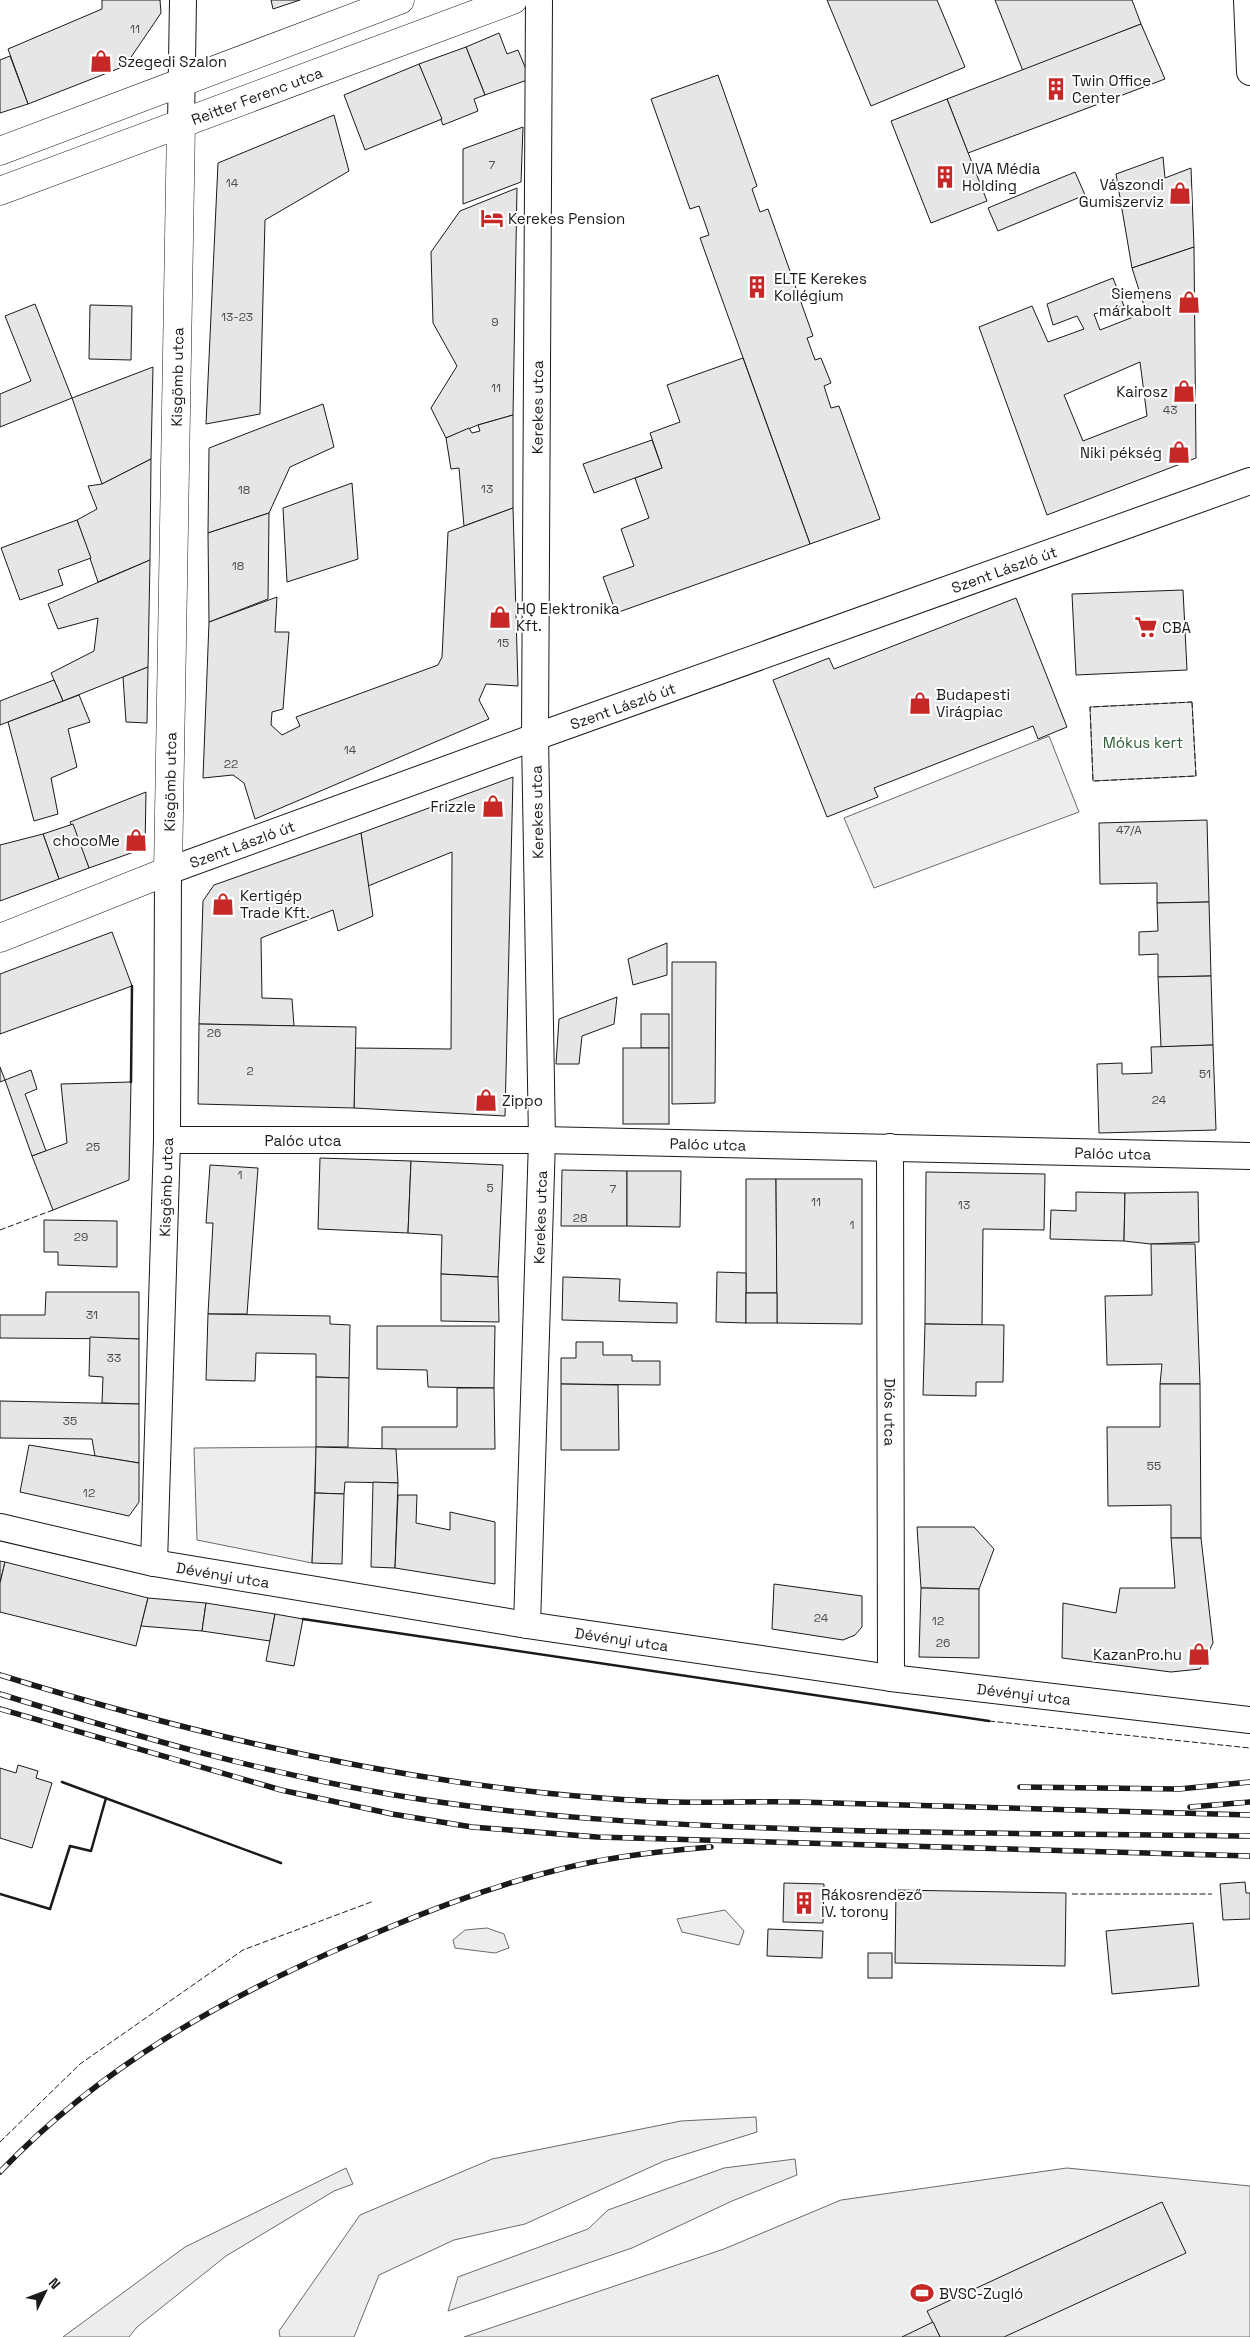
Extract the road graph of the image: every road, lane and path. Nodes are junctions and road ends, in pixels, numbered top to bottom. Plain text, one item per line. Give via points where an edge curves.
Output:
1 (183, 0) edge
2 (400, 0) edge
3 (513, 0) edge
4 (539, 0) edge
5 (1247, 0) edge
6 (1250, 72) edge
7 (181, 84) junction
8 (181, 124) junction
9 (0, 151) edge
10 (0, 191) edge
11 (1250, 481) edge
12 (535, 737) junction
13 (168, 871) junction
14 (0, 938) edge
15 (168, 1140) junction
16 (542, 1140) junction
17 (890, 1147) junction
18 (1250, 1156) edge
19 (0, 1527) edge
20 (154, 1563) junction
21 (527, 1625) junction
22 (892, 1678) junction
23 (1250, 1720) edge

1 - 7 street, Kisgömb utca
2 - 7 street
3 - 8 street, Reitter Ferenc utca
4 - 12 street, Kerekes utca
5 - 6 street
7 - 8 street, Kisgömb utca
7 - 9 street
8 - 10 street, Reitter Ferenc utca
8 - 13 street, Kisgömb utca
11 - 12 street, Szent László út
12 - 13 street, Szent László út
12 - 16 street, Kerekes utca
13 - 14 street, Szent László út
13 - 15 street, Kisgömb utca
15 - 16 street, Palóc utca
15 - 20 street, Kisgömb utca
16 - 17 street, Palóc utca
16 - 21 street, Kerekes utca
17 - 18 street, Palóc utca
17 - 22 street, Diós utca
19 - 20 street, Dévényi utca
20 - 21 street, Dévényi utca
21 - 22 street, Dévényi utca
22 - 23 street, Dévényi utca

